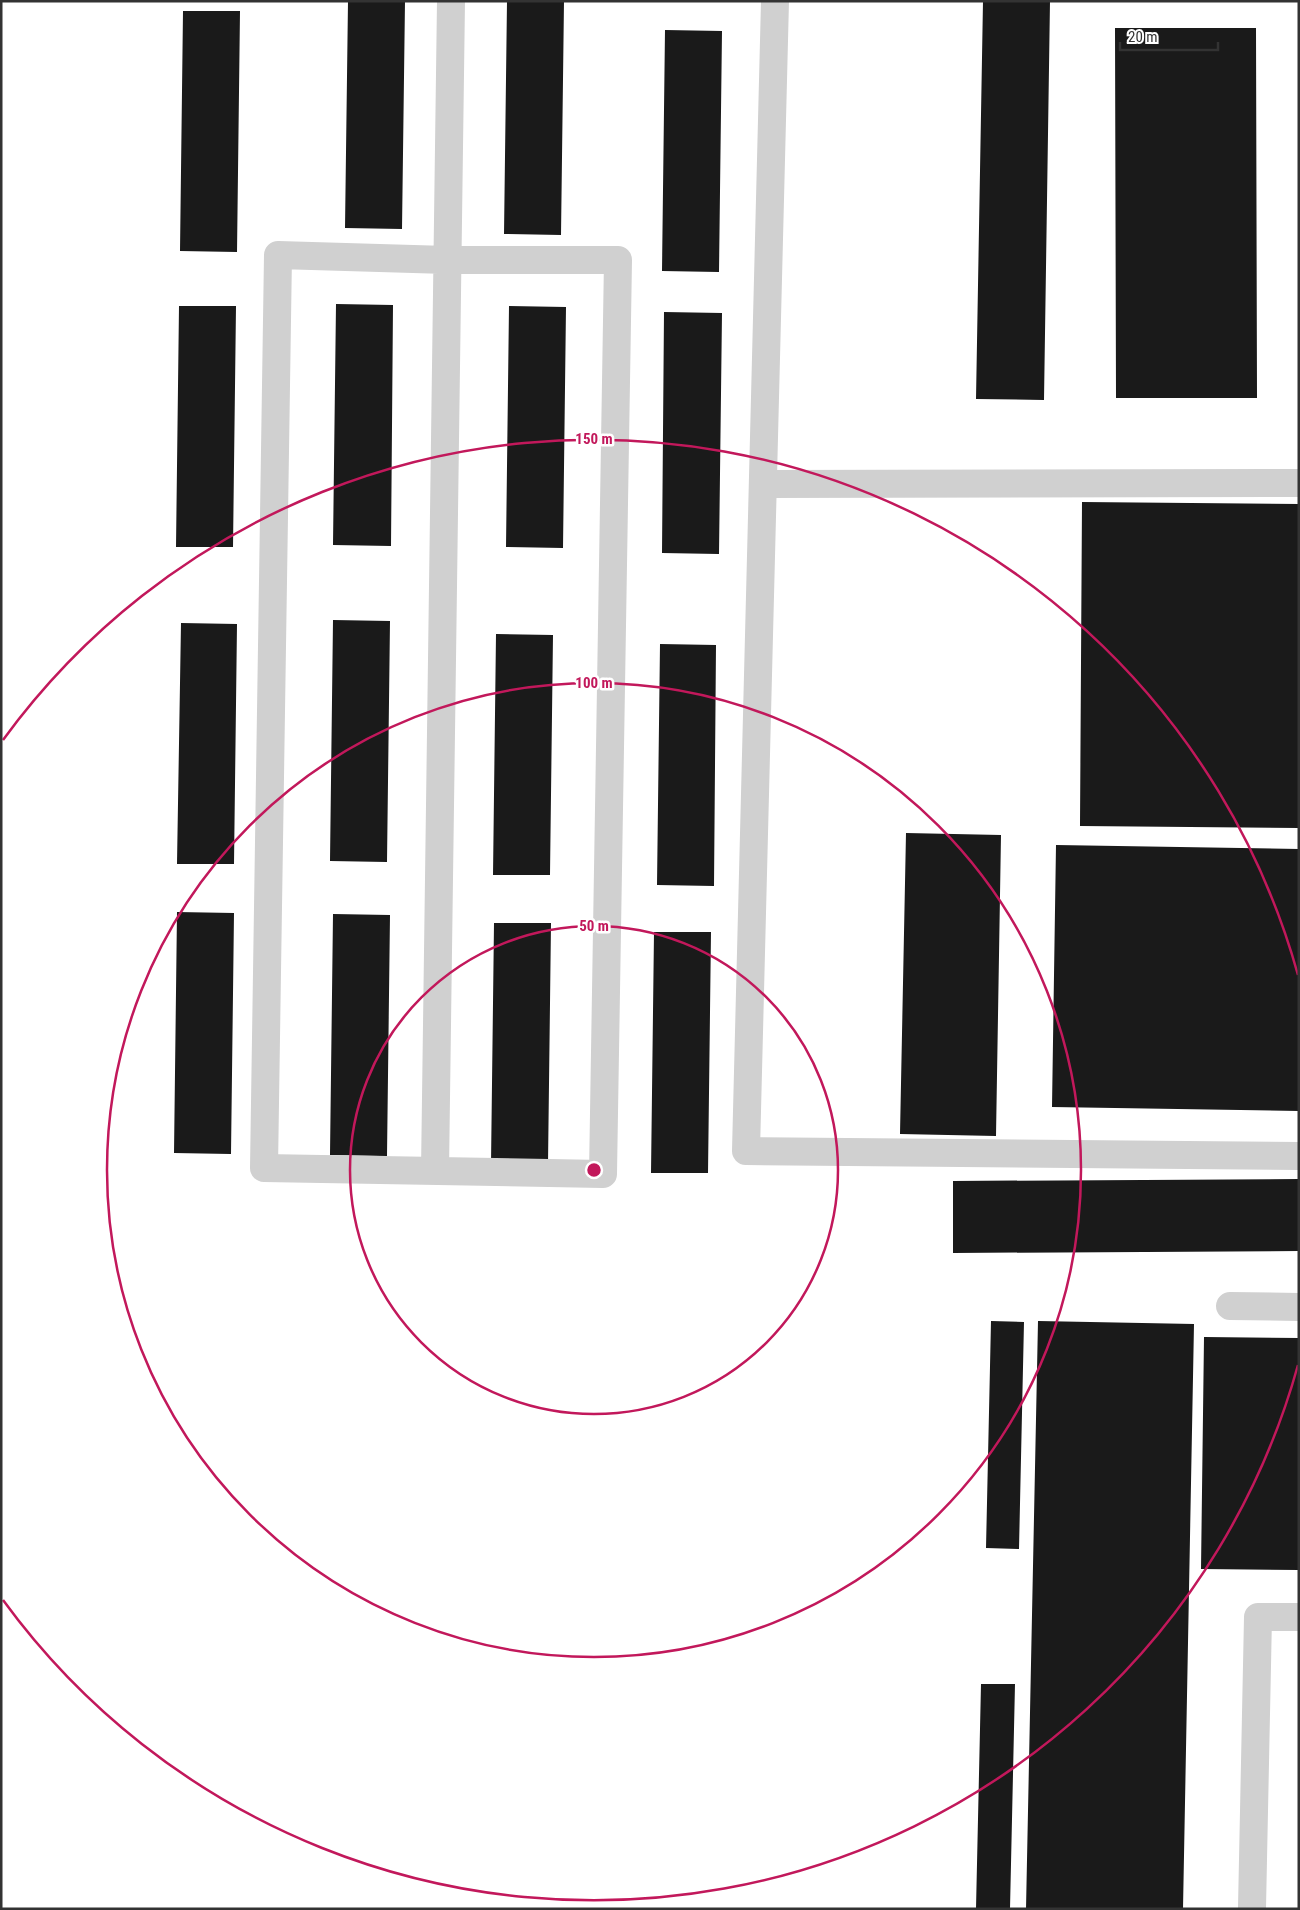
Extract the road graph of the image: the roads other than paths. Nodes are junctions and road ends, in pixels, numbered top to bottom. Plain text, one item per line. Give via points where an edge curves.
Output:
1 (451, 1) edge
2 (775, 1) edge
3 (447, 260) junction
4 (1299, 483) edge
5 (762, 484) junction
6 (1299, 1156) edge
7 (435, 1171) junction
8 (1230, 1306) dead end
9 (1299, 1306) edge
10 (1299, 1617) edge
11 (1252, 1908) edge

1 - 3 lane
2 - 5 lane
3 - 7 lane
3 - 7 lane via 278,256 264,1168
3 - 7 lane via 618,260 604,1174
4 - 5 lane
5 - 6 lane via 746,1151
8 - 9 lane
10 - 11 lane via 1258,1618

